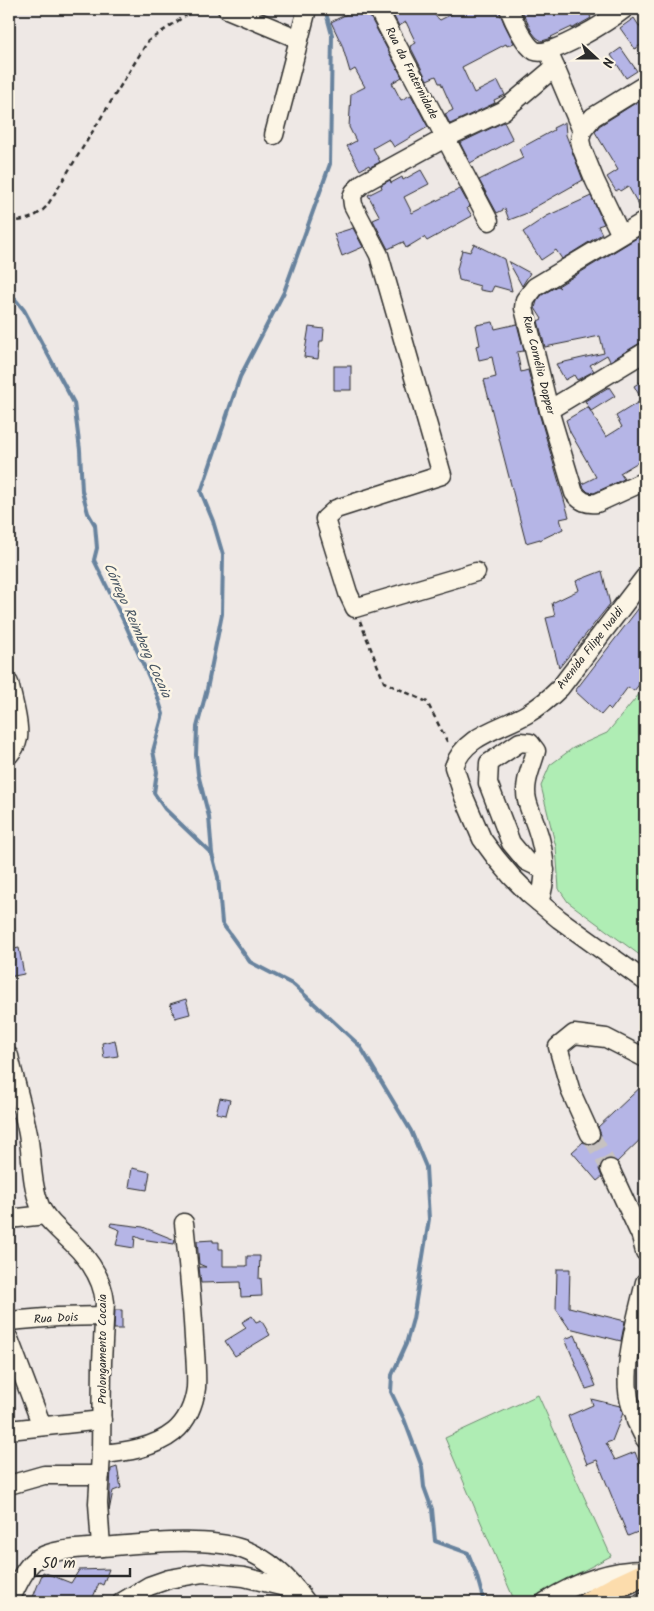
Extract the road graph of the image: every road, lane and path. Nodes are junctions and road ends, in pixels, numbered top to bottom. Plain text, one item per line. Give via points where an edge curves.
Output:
1 (227, 9) edge
2 (307, 9) edge
3 (378, 9) edge
4 (509, 9) edge
5 (624, 9) edge
6 (194, 10) dead end
7 (299, 38) junction
8 (552, 59) junction
9 (645, 85) edge
10 (582, 131) junction
11 (274, 135) dead end
12 (445, 138) junction
13 (9, 220) edge
14 (645, 221) edge
15 (489, 222) dead end
16 (621, 235) junction
17 (645, 352) edge
18 (550, 410) junction
19 (645, 481) edge
20 (476, 572) dead end
21 (645, 577) edge
22 (355, 608) junction
23 (9, 683) edge
24 (9, 755) edge
25 (456, 760) junction
26 (545, 870) junction
27 (539, 902) junction
28 (645, 981) edge
29 (9, 1056) edge
30 (645, 1058) edge
31 (14, 1102) edge
32 (590, 1134) tunnel mouth
33 (610, 1169) tunnel mouth
34 (45, 1215) junction
35 (9, 1219) edge
36 (184, 1223) dead end
37 (645, 1252) edge
38 (645, 1282) edge
39 (104, 1316) junction
40 (9, 1321) edge
41 (9, 1339) edge
42 (640, 1411) edge
43 (102, 1420) junction
44 (42, 1426) junction
45 (9, 1430) edge
46 (645, 1439) edge
47 (102, 1454) junction
48 (100, 1475) junction
49 (9, 1485) edge
50 (101, 1547) junction
51 (645, 1570) edge
52 (645, 1574) edge
53 (645, 1590) edge
54 (302, 1596) edge
55 (9, 1602) edge
56 (122, 1602) edge
57 (545, 1602) edge
58 (589, 1602) edge
59 (619, 1602) edge

1 - 7 street
2 - 7 street
3 - 12 street, Rua da Fraternidade
4 - 8 street via 532,49
5 - 8 street
6 - 13 path via 148,41 47,206 29,218
7 - 11 street
8 - 10 street
8 - 12 street via 502,111
9 - 10 street via 593,117
10 - 16 street via 582,149
12 - 15 street, Rua da Fraternidade
12 - 22 street via 363,183 352,197 379,255 442,475 336,509 326,519
14 - 16 street, Rua Cornélio Dopper
16 - 18 street, Rua Cornélio Dopper via 534,287 525,300 524,308
17 - 18 street
18 - 19 street, Rua Cornélio Dopper via 571,485 583,502 597,503
20 - 22 street
21 - 25 street, Avenida Filipe Ivaldi via 551,696 528,714 473,741
22 - 25 path via 384,682 427,702
23 - 24 street via 18,731 18,739
25 - 27 street via 455,773 482,839 507,871
26 - 26 street via 538,829 527,799 527,781 536,750 530,743 520,742 489,763 488,783 511,843 526,861
26 - 27 street
27 - 28 street
29 - 31 street, Prolongamento Cocaia
30 - 32 street via 606,1038 574,1034 558,1047 571,1092
31 - 34 street, Prolongamento Cocaia via 28,1135 34,1184
33 - 37 street via 641,1236
34 - 35 street
34 - 39 street, Prolongamento Cocaia via 92,1267 104,1292
36 - 47 street via 196,1362 196,1388 190,1411 175,1431 164,1439 148,1446
38 - 42 street via 627,1376 631,1409
39 - 40 street, Rua Dois
39 - 43 street, Prolongamento Cocaia
41 - 44 street
42 - 46 street via 636,1421
43 - 44 street
43 - 47 street, Prolongamento Cocaia
44 - 45 street
47 - 48 street, Prolongamento Cocaia
48 - 49 street via 44,1475
48 - 50 street, Prolongamento Cocaia
50 - 54 street via 182,1542 230,1546 263,1559 283,1574
50 - 55 street via 42,1556 28,1568
51 - 57 street via 609,1574
52 - 58 main road
53 - 59 main road
54 - 56 street via 244,1577 202,1573 149,1586

